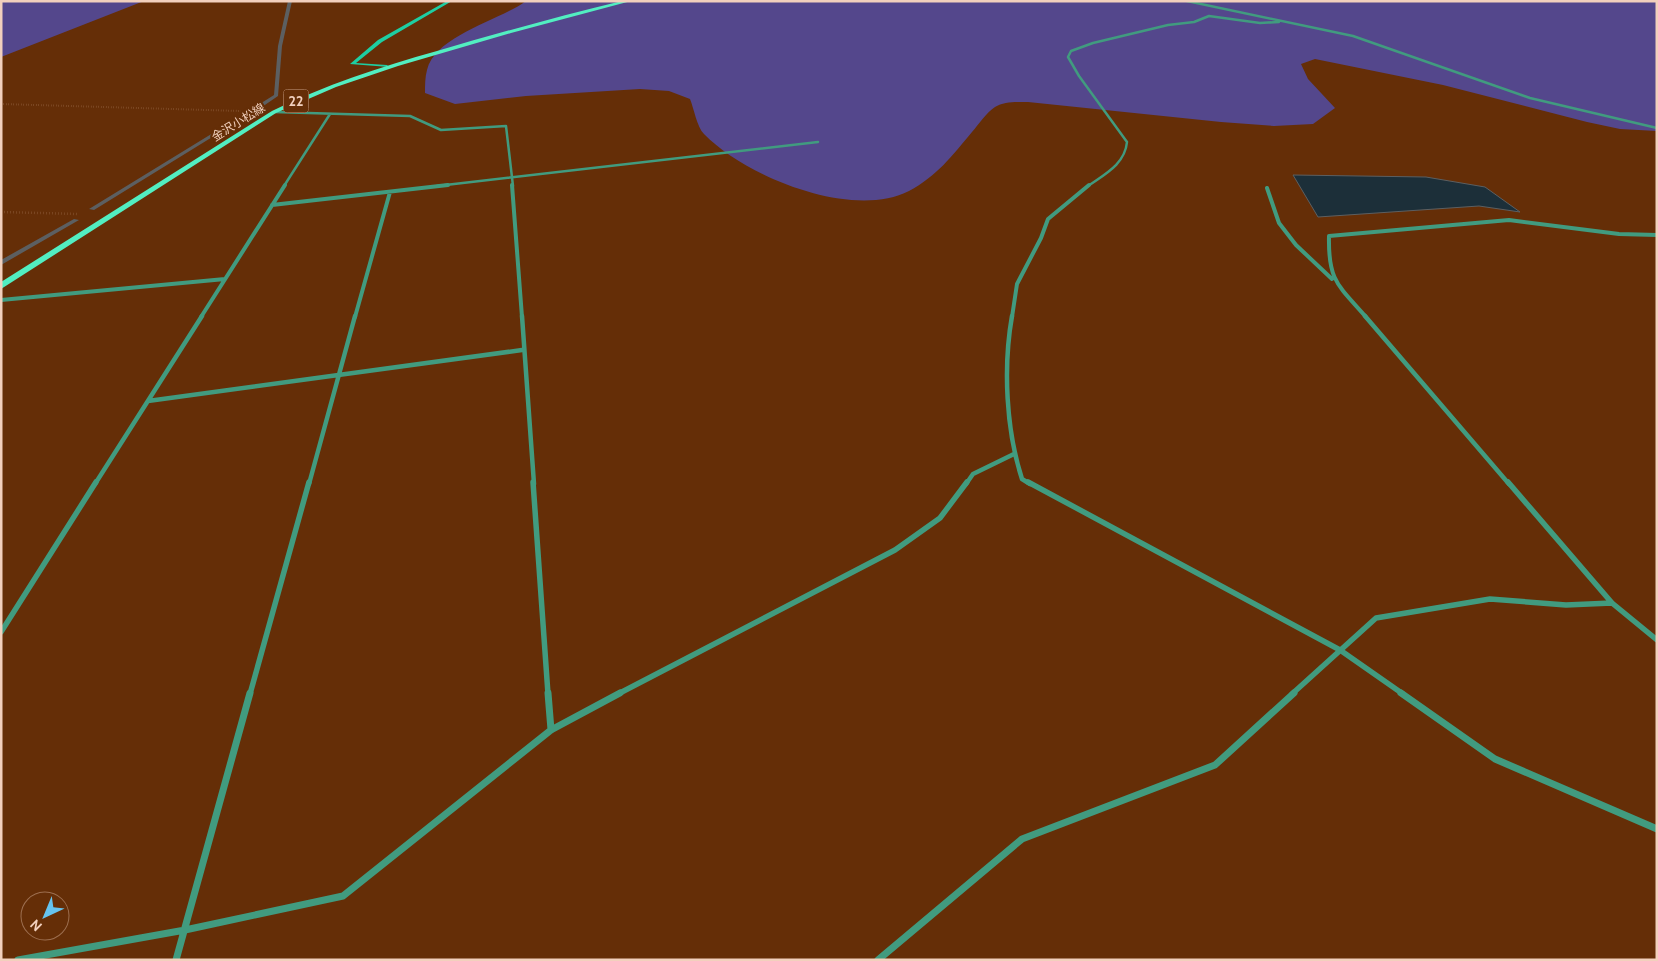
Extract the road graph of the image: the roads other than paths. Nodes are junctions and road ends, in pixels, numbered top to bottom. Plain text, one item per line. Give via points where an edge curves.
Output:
1 (450, 1) edge
2 (629, 1) edge
3 (1187, 1) edge
4 (1279, 22) junction
5 (387, 66) junction
6 (274, 112) junction
7 (330, 114) junction
8 (1657, 128) edge
9 (818, 142) dead end
10 (512, 178) junction
11 (1267, 188) dead end
12 (390, 192) junction
13 (272, 205) junction
14 (1657, 235) edge
15 (225, 279) junction
16 (1, 286) edge
17 (1341, 288) junction
18 (1, 300) edge
19 (522, 350) junction
20 (340, 375) junction
21 (148, 401) junction
22 (1014, 454) junction
23 (1612, 603) junction
24 (1, 632) edge
25 (1657, 640) edge
26 (1340, 650) junction
27 (551, 730) junction
28 (1657, 830) edge
29 (184, 930) junction
30 (18, 960) edge
31 (176, 960) edge
32 (878, 960) edge

1 - 5 street via 380,41 352,64
2 - 5 main road, 金沢小松線 / 22 via 532,24
3 - 4 street
4 - 8 street via 1353,36 1530,98
4 - 22 street via 1209,16 1093,43 1071,52 1068,57 1079,76 1127,142 1126,152 1117,164 1048,219 1017,284 1010,327 1009,380
5 - 6 main road, 金沢小松線 / 22 via 303,97
6 - 7 street
6 - 16 main road, 金沢小松線 / 22
7 - 10 street via 410,116 441,130 506,126
7 - 13 street
9 - 10 street
10 - 12 street
10 - 19 street
11 - 17 street via 1280,223 1296,245
12 - 13 street
12 - 20 street
13 - 15 street
14 - 17 street via 1618,234 1509,220 1329,236 1330,273
15 - 18 street
15 - 21 street
17 - 23 street
19 - 20 street
19 - 27 street
20 - 21 street
20 - 29 street
21 - 24 street
22 - 26 street via 1022,479
22 - 27 street via 973,474 940,518 895,550
23 - 25 street
23 - 26 street via 1566,606 1490,598 1376,618
26 - 28 street via 1495,759
26 - 32 street via 1215,765 1022,838
27 - 29 street via 343,896
29 - 30 street
29 - 31 street

